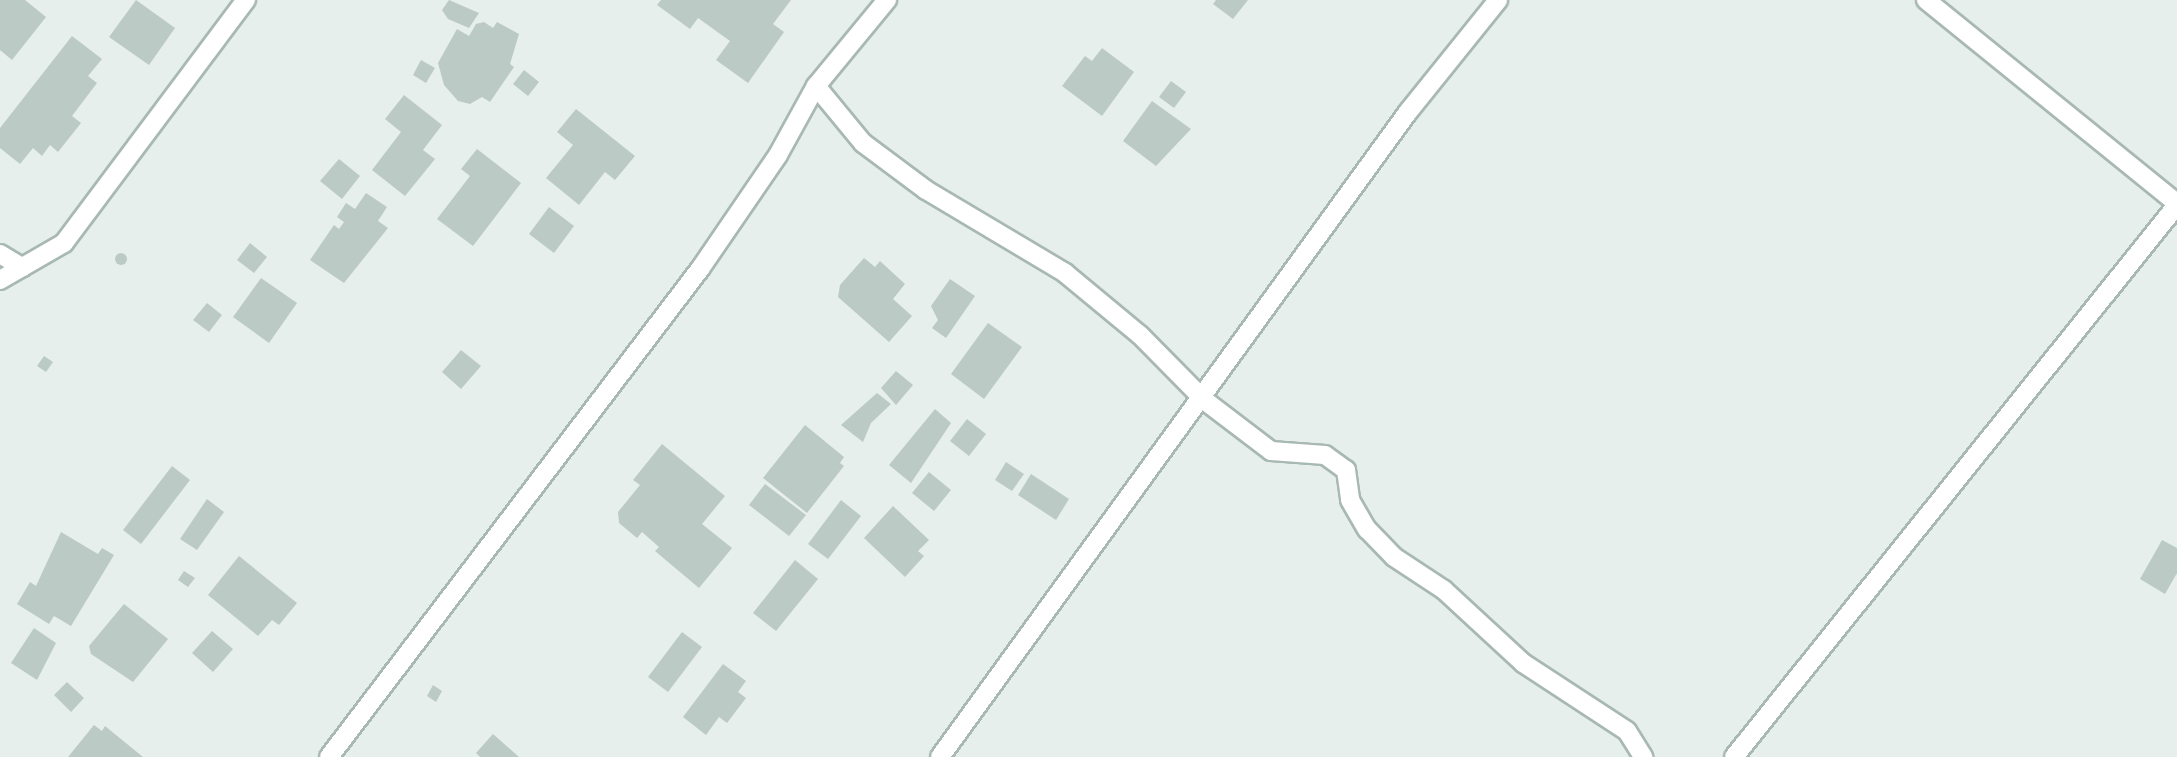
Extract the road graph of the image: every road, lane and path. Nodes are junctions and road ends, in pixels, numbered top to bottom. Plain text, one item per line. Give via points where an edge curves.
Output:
1 (246, 0) edge
2 (886, 0) edge
3 (1498, 0) edge
4 (1926, 0) edge
5 (816, 86) junction
6 (2177, 204) edge
7 (0, 254) edge
8 (22, 267) junction
9 (0, 280) edge
10 (1204, 400) junction
11 (329, 757) edge
12 (940, 757) edge
13 (1643, 757) edge
14 (1734, 757) edge

1 - 8 street via 63,243
2 - 5 street
3 - 10 street via 1408,112
4 - 6 street
5 - 10 street via 863,143 926,190 1065,273 1140,335
5 - 11 street via 778,155 700,269
6 - 14 street
7 - 8 street
8 - 9 street
10 - 12 street
10 - 13 street via 1271,451 1326,455 1346,470 1350,500 1367,529 1394,557 1443,590 1523,663 1628,731

